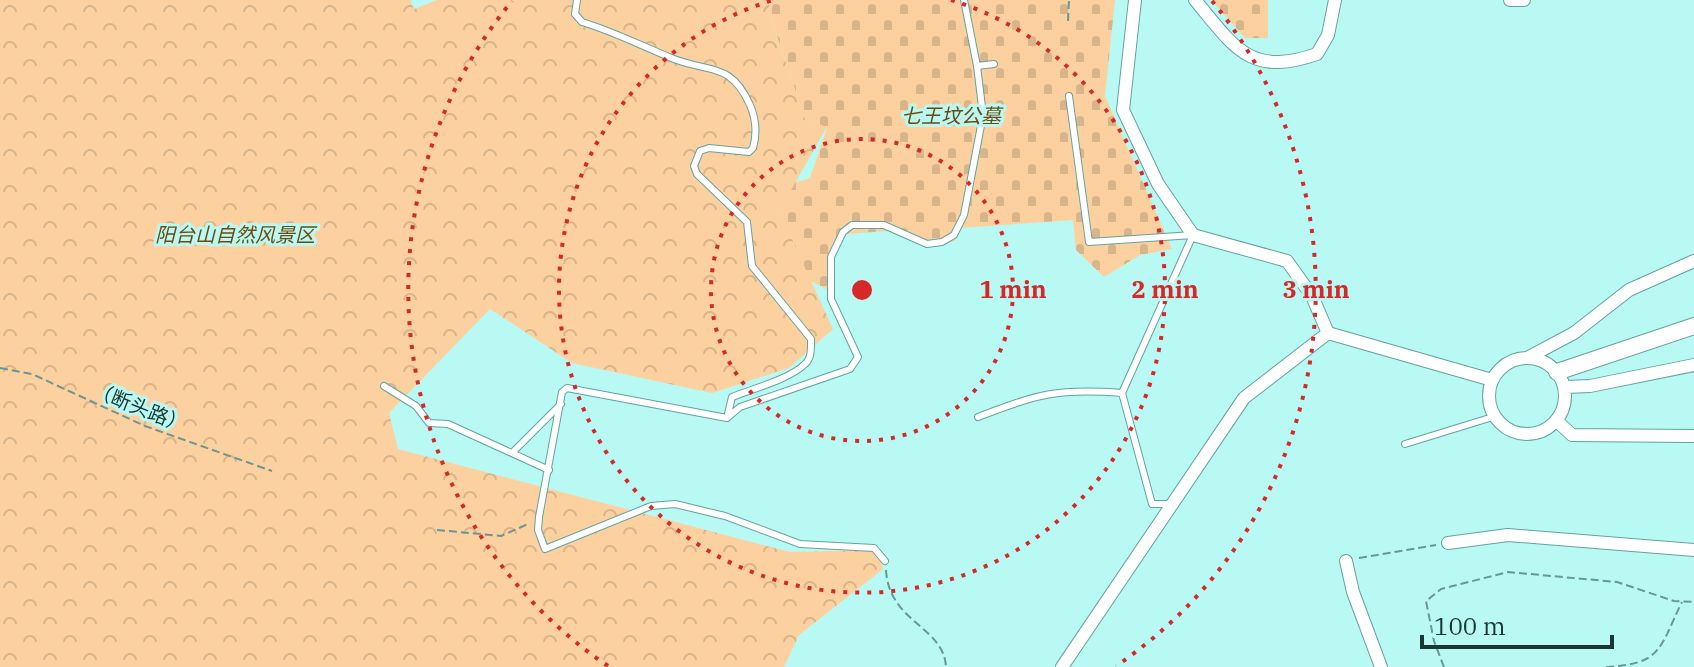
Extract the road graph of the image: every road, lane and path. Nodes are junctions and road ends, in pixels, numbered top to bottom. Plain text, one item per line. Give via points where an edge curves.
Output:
1 (577, 0) edge
2 (964, 0) edge
3 (1069, 0) edge
4 (1135, 0) edge
5 (1195, 0) edge
6 (1335, 0) edge
7 (1510, 0) edge
8 (1524, 0) edge
9 (1068, 21) dead end
10 (994, 64) dead end
11 (977, 66) junction
12 (1069, 96) dead end
13 (1193, 235) junction
14 (1694, 261) edge
15 (1694, 326) edge
16 (1328, 333) junction
17 (1527, 358) junction
18 (1694, 365) edge
19 (0, 368) edge
20 (1561, 379) junction
21 (1492, 380) junction
22 (384, 386) dead end
23 (1122, 393) junction
24 (561, 404) junction
25 (1496, 416) junction
26 (978, 417) dead end
27 (727, 418) junction
28 (1557, 421) junction
29 (1694, 436) edge
30 (1405, 444) dead end
31 (512, 453) junction
32 (549, 470) junction
33 (272, 471) dead end
34 (1173, 504) junction
35 (539, 517) junction
36 (437, 530) dead end
37 (1448, 543) joint
38 (1694, 550) edge
39 (885, 561) joint
40 (1346, 561) joint
41 (1682, 601) junction
42 (1694, 602) edge
43 (946, 667) edge
44 (1062, 667) edge
45 (1381, 667) edge
46 (1444, 667) edge
47 (1606, 667) edge

1 - 27 lane via 575,14 582,22 733,78 754,113 749,152 709,148 700,151 694,166 747,222 752,266 811,339 810,355 805,365 732,397
2 - 11 lane
3 - 9 path
4 - 13 street via 1123,110 1158,184
5 - 6 street via 1248,57 1268,64 1317,54 1328,35
7 - 8 street
10 - 11 lane
11 - 27 lane via 983,115 967,203 954,235 927,244 884,225 852,225 843,232 831,257 831,299 858,357 850,369 740,407
12 - 13 lane via 1089,242
13 - 16 street via 1287,261 1312,296
13 - 23 lane
14 - 17 street via 1629,290 1574,333
15 - 20 street
16 - 21 street
16 - 34 street via 1244,398
17 - 20 street via 1543,361
17 - 21 street via 1506,365
18 - 20 street via 1590,386
19 - 33 path, （断头路） via 32,374 145,426
20 - 28 street via 1565,406
21 - 25 street via 1489,395
22 - 31 lane via 416,406 429,423 448,424
23 - 26 lane via 1067,389
23 - 34 lane via 1152,504
24 - 27 lane via 562,392 576,387
24 - 31 lane
24 - 32 lane
25 - 28 street via 1521,434 1543,431
25 - 30 lane
28 - 29 street via 1572,435
31 - 32 lane
32 - 35 lane
34 - 44 street
35 - 36 path via 501,536
35 - 39 lane via 545,549 651,506 675,504 800,544 874,548
37 - 38 street via 1508,535
37 - 40 path
39 - 43 path via 894,601 935,640
40 - 45 street
41 - 42 path
41 - 46 path via 1617,582 1508,572 1441,589 1426,601
41 - 47 path via 1649,659

